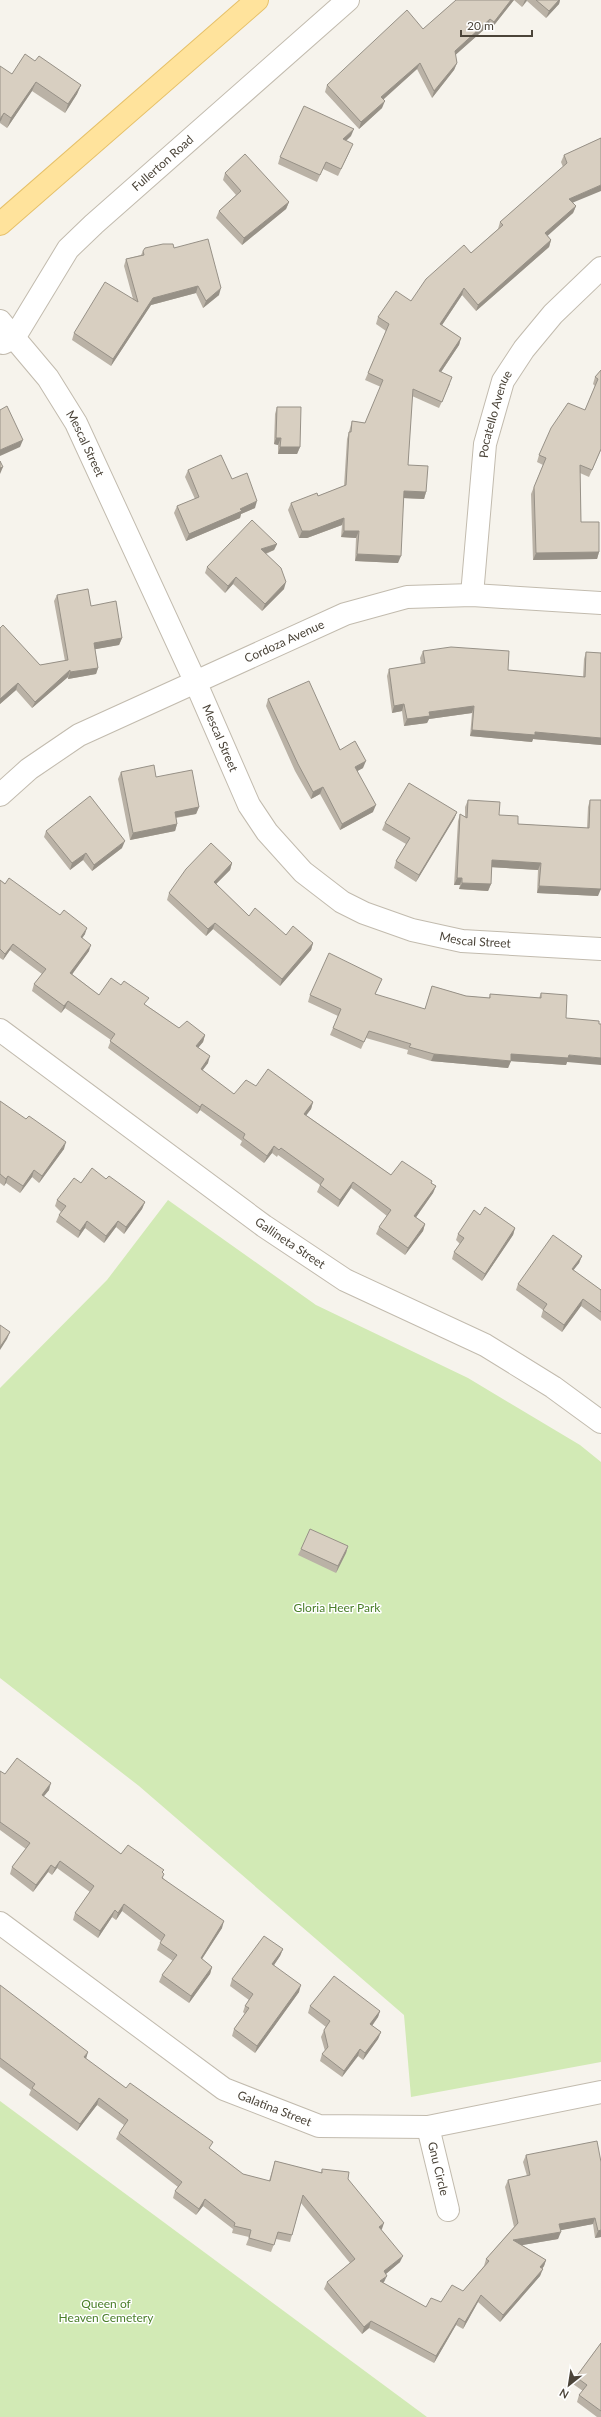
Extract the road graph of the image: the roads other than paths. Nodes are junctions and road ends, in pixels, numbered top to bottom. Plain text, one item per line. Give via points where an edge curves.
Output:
1 (257, 0) edge
2 (348, 0) edge
3 (0, 224) edge
4 (601, 268) edge
5 (0, 321) edge
6 (7, 341) edge
7 (472, 595) junction
8 (601, 603) edge
9 (195, 681) junction
10 (0, 794) edge
11 (601, 949) edge
12 (0, 1030) edge
13 (601, 1422) edge
14 (0, 1923) edge
15 (601, 2092) edge
16 (428, 2127) junction
17 (448, 2210) dead end

1 - 3 main road
2 - 6 street, Fullerton Road via 68,249
4 - 7 street, Pocatello Avenue via 553,314 524,349 503,381 485,444
5 - 6 street, Mescal Street
6 - 9 street, Mescal Street via 48,378 76,423
7 - 8 street, Cordoza Avenue
7 - 9 street, Cordoza Avenue via 407,597 345,614
9 - 10 street, Cordoza Avenue via 79,735 30,769
9 - 11 street, Mescal Street via 249,805 267,832 303,872 342,902 364,913 412,930 462,941
12 - 13 street, Gallineta Street via 264,1226 345,1280 485,1345 553,1387
14 - 16 street, Galatina Street via 224,2088 320,2126
15 - 16 street, Galatina Street
16 - 17 street, Gnu Circle

